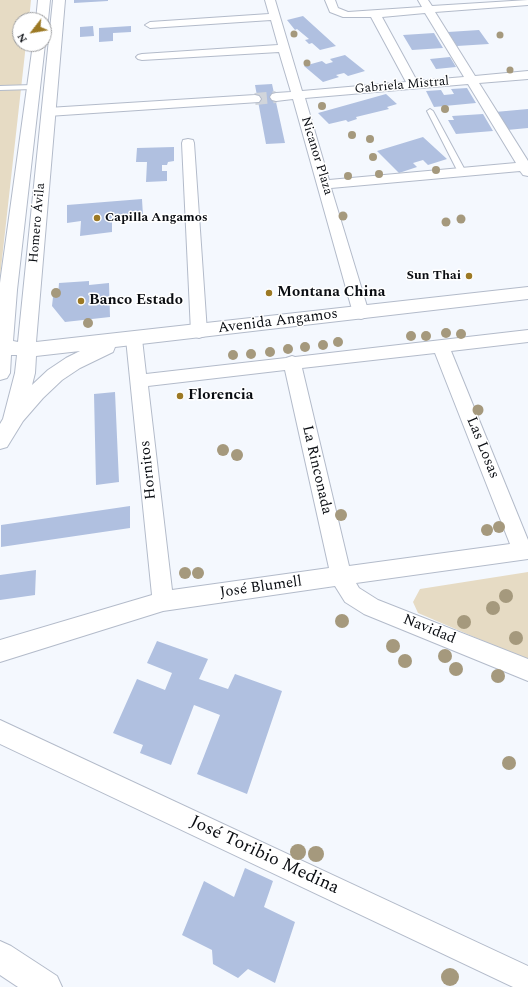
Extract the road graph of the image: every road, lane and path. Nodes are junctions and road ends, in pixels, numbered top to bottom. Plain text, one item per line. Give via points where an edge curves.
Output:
1 (44, 0) edge
2 (59, 0) edge
3 (270, 0) edge
4 (330, 0) edge
5 (422, 0) edge
6 (528, 2) edge
7 (429, 10) junction
8 (43, 12) edge
9 (375, 14) junction
10 (275, 17) junction
11 (150, 25) dead end
12 (284, 48) junction
13 (38, 52) edge
14 (142, 57) dead end
15 (528, 75) edge
16 (470, 80) junction
17 (413, 85) junction
18 (34, 87) junction
19 (0, 88) edge
20 (298, 96) junction
21 (276, 97) tunnel mouth
22 (255, 99) tunnel mouth
23 (430, 111) dead end
24 (48, 112) junction
25 (188, 143) dead end
26 (527, 168) edge
27 (462, 172) junction
28 (325, 184) junction
29 (528, 293) edge
30 (4, 295) edge
31 (362, 312) junction
32 (199, 332) junction
33 (528, 336) edge
34 (129, 339) junction
35 (441, 346) junction
36 (27, 350) junction
37 (1, 357) edge
38 (292, 362) junction
39 (139, 381) junction
40 (13, 421) junction
41 (0, 441) edge
42 (525, 550) edge
43 (341, 577) junction
44 (163, 601) junction
45 (0, 651) edge
46 (528, 670) edge
47 (0, 732) edge
48 (0, 957) edge
49 (528, 980) edge
50 (46, 987) edge

1 - 8 main road
2 - 24 main road, Homero Ávila
3 - 10 street, Nicanor Plaza
4 - 9 street via 334,10 339,13
5 - 7 street
6 - 7 street
7 - 9 street
7 - 16 street
9 - 17 street
10 - 11 street
10 - 12 street, Nicanor Plaza
12 - 14 street
12 - 20 street, Nicanor Plaza
13 - 18 main road, Homero Ávila
15 - 16 street, Gabriela Mistral
16 - 17 street, Gabriela Mistral
16 - 26 street
17 - 20 street, Gabriela Mistral
18 - 19 lane
18 - 30 main road, Homero Ávila
20 - 21 street, Gabriela Mistral
20 - 28 street, Nicanor Plaza
22 - 24 street
23 - 27 lane
24 - 36 main road, Homero Ávila
25 - 32 street
26 - 27 street
27 - 28 street
28 - 31 street, Nicanor Plaza
29 - 31 main road, Avenida Angamos
30 - 37 main road, Homero Ávila
31 - 32 main road, Avenida Angamos
32 - 34 main road, Avenida Angamos
33 - 35 street
34 - 36 main road, Avenida Angamos
34 - 39 street, Hornitos
34 - 40 main road via 93,353 55,375
35 - 38 street
35 - 42 street, Las Losas
36 - 37 main road, Avenida Angamos
36 - 40 main road, Homero Ávila via 25,373
38 - 39 street
38 - 43 street, La Rinconada
39 - 44 street, Hornitos
40 - 41 main road, Homero Ávila
42 - 43 street, José Blumell
43 - 44 street, José Blumell
43 - 46 street, Navidad via 352,595 371,607
44 - 45 street, José Blumell
47 - 49 street, José Toribio Medina
48 - 50 main road

